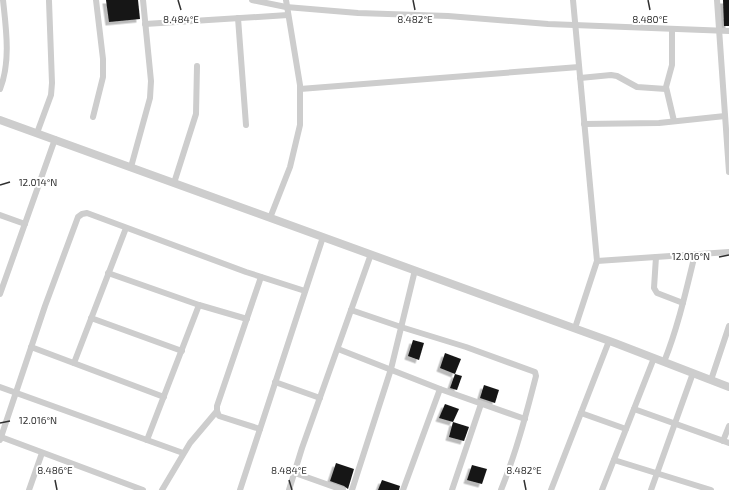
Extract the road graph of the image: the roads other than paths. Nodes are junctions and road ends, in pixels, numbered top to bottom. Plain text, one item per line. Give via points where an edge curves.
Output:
1 (3, 0) edge
2 (96, 0) edge
3 (143, 0) edge
4 (252, 0) edge
5 (286, 0) edge
6 (573, 0) edge
7 (717, 0) edge
8 (49, 1) dead end
9 (286, 7) junction
10 (288, 15) junction
11 (238, 18) junction
12 (145, 24) junction
13 (575, 25) junction
14 (672, 29) junction
15 (719, 31) junction
16 (729, 31) edge
17 (198, 66) dead end
18 (579, 67) junction
19 (580, 78) junction
20 (0, 89) edge
21 (300, 89) junction
22 (666, 89) junction
23 (725, 116) junction
24 (93, 117) dead end
25 (0, 120) edge
26 (674, 121) junction
27 (584, 124) junction
28 (246, 125) dead end
29 (37, 133) junction
30 (55, 139) junction
31 (729, 160) edge
32 (131, 167) junction
33 (729, 172) edge
34 (174, 182) junction
35 (0, 214) edge
36 (270, 218) junction
37 (25, 224) junction
38 (126, 228) junction
39 (323, 237) junction
40 (729, 252) edge
41 (371, 254) junction
42 (695, 254) junction
43 (656, 257) junction
44 (597, 261) junction
45 (415, 270) junction
46 (108, 273) junction
47 (261, 277) junction
48 (305, 291) junction
49 (0, 294) edge
50 (683, 303) junction
51 (199, 305) junction
52 (351, 310) junction
53 (91, 318) junction
54 (247, 319) junction
55 (729, 326) edge
56 (401, 327) junction
57 (575, 328) junction
58 (609, 341) junction
59 (31, 347) junction
60 (338, 349) junction
61 (182, 351) junction
62 (654, 358) junction
63 (664, 362) junction
64 (74, 363) junction
65 (391, 369) junction
66 (693, 373) junction
67 (711, 380) junction
68 (275, 382) junction
69 (0, 387) edge
70 (729, 387) edge
71 (440, 389) junction
72 (16, 392) junction
73 (164, 397) junction
74 (320, 398) junction
75 (481, 404) junction
76 (634, 409) junction
77 (217, 412) junction
78 (581, 413) junction
79 (525, 419) junction
80 (675, 424) junction
81 (729, 426) edge
82 (260, 429) junction
83 (626, 429) junction
84 (1, 439) edge
85 (147, 440) junction
86 (726, 442) edge
87 (42, 453) junction
88 (183, 453) junction
89 (614, 460) junction
90 (294, 473) junction
91 (657, 473) junction
92 (29, 490) edge
93 (143, 490) edge
94 (162, 490) edge
95 (240, 490) edge
96 (289, 490) edge
97 (343, 490) edge
98 (352, 490) edge
99 (403, 490) edge
100 (452, 490) edge
101 (501, 490) edge
102 (551, 490) edge
103 (602, 490) edge
104 (651, 490) edge
105 (711, 490) edge

1 - 20 street via 6,52
2 - 24 street via 103,77
3 - 12 street
4 - 9 street
5 - 9 street
6 - 13 street
7 - 15 street
8 - 29 street via 51,95
9 - 10 street
9 - 13 street
10 - 11 street
10 - 21 street
11 - 12 street
11 - 28 street
12 - 32 street via 151,81 150,98
13 - 14 street
13 - 18 street
14 - 15 street
14 - 22 street via 672,65
15 - 16 street
15 - 23 street
17 - 34 street via 196,114
18 - 19 street
18 - 21 street
19 - 22 street via 611,75 637,88
19 - 27 street
21 - 36 street via 300,124 290,167
22 - 26 street
23 - 26 street
23 - 31 street
25 - 29 street
26 - 27 street
27 - 44 street
29 - 30 street
30 - 32 street
30 - 37 street
31 - 33 street
32 - 34 street
34 - 36 street
35 - 37 street
36 - 39 street
37 - 49 street
38 - 46 street
38 - 47 street
38 - 59 street via 88,214 78,217
39 - 41 street
39 - 48 street
40 - 42 street
41 - 45 street
41 - 52 street
42 - 43 street
42 - 50 street
43 - 44 street
43 - 50 street via 655,291
44 - 57 street
45 - 56 street
45 - 57 street
46 - 51 street
46 - 53 street
47 - 48 street
47 - 54 street
48 - 68 street
50 - 63 street
51 - 54 street
51 - 61 street
52 - 56 street
52 - 60 street
53 - 61 street
53 - 64 street
54 - 77 street
55 - 67 street
56 - 65 street
56 - 79 street via 535,372
57 - 58 street
58 - 62 street
58 - 78 street
59 - 64 street
59 - 72 street
60 - 65 street
60 - 74 street
61 - 73 street
62 - 63 street
62 - 76 street
63 - 66 street
64 - 73 street
65 - 71 street
65 - 98 street
66 - 67 street
66 - 80 street
67 - 70 street
68 - 74 street
68 - 82 street
69 - 72 street
71 - 75 street
71 - 99 street
72 - 84 street
72 - 85 street
73 - 85 street
74 - 90 street
75 - 79 street
75 - 100 street
76 - 80 street
76 - 83 street
77 - 82 street via 219,416
77 - 88 street
78 - 83 street
78 - 102 street
79 - 101 street
80 - 86 street
80 - 91 street
81 - 86 street
82 - 95 street
83 - 89 street
84 - 87 street
85 - 88 street
87 - 92 street
87 - 93 street
88 - 94 street
89 - 91 street
89 - 103 street
90 - 96 street
90 - 97 street
91 - 104 street
91 - 105 street

